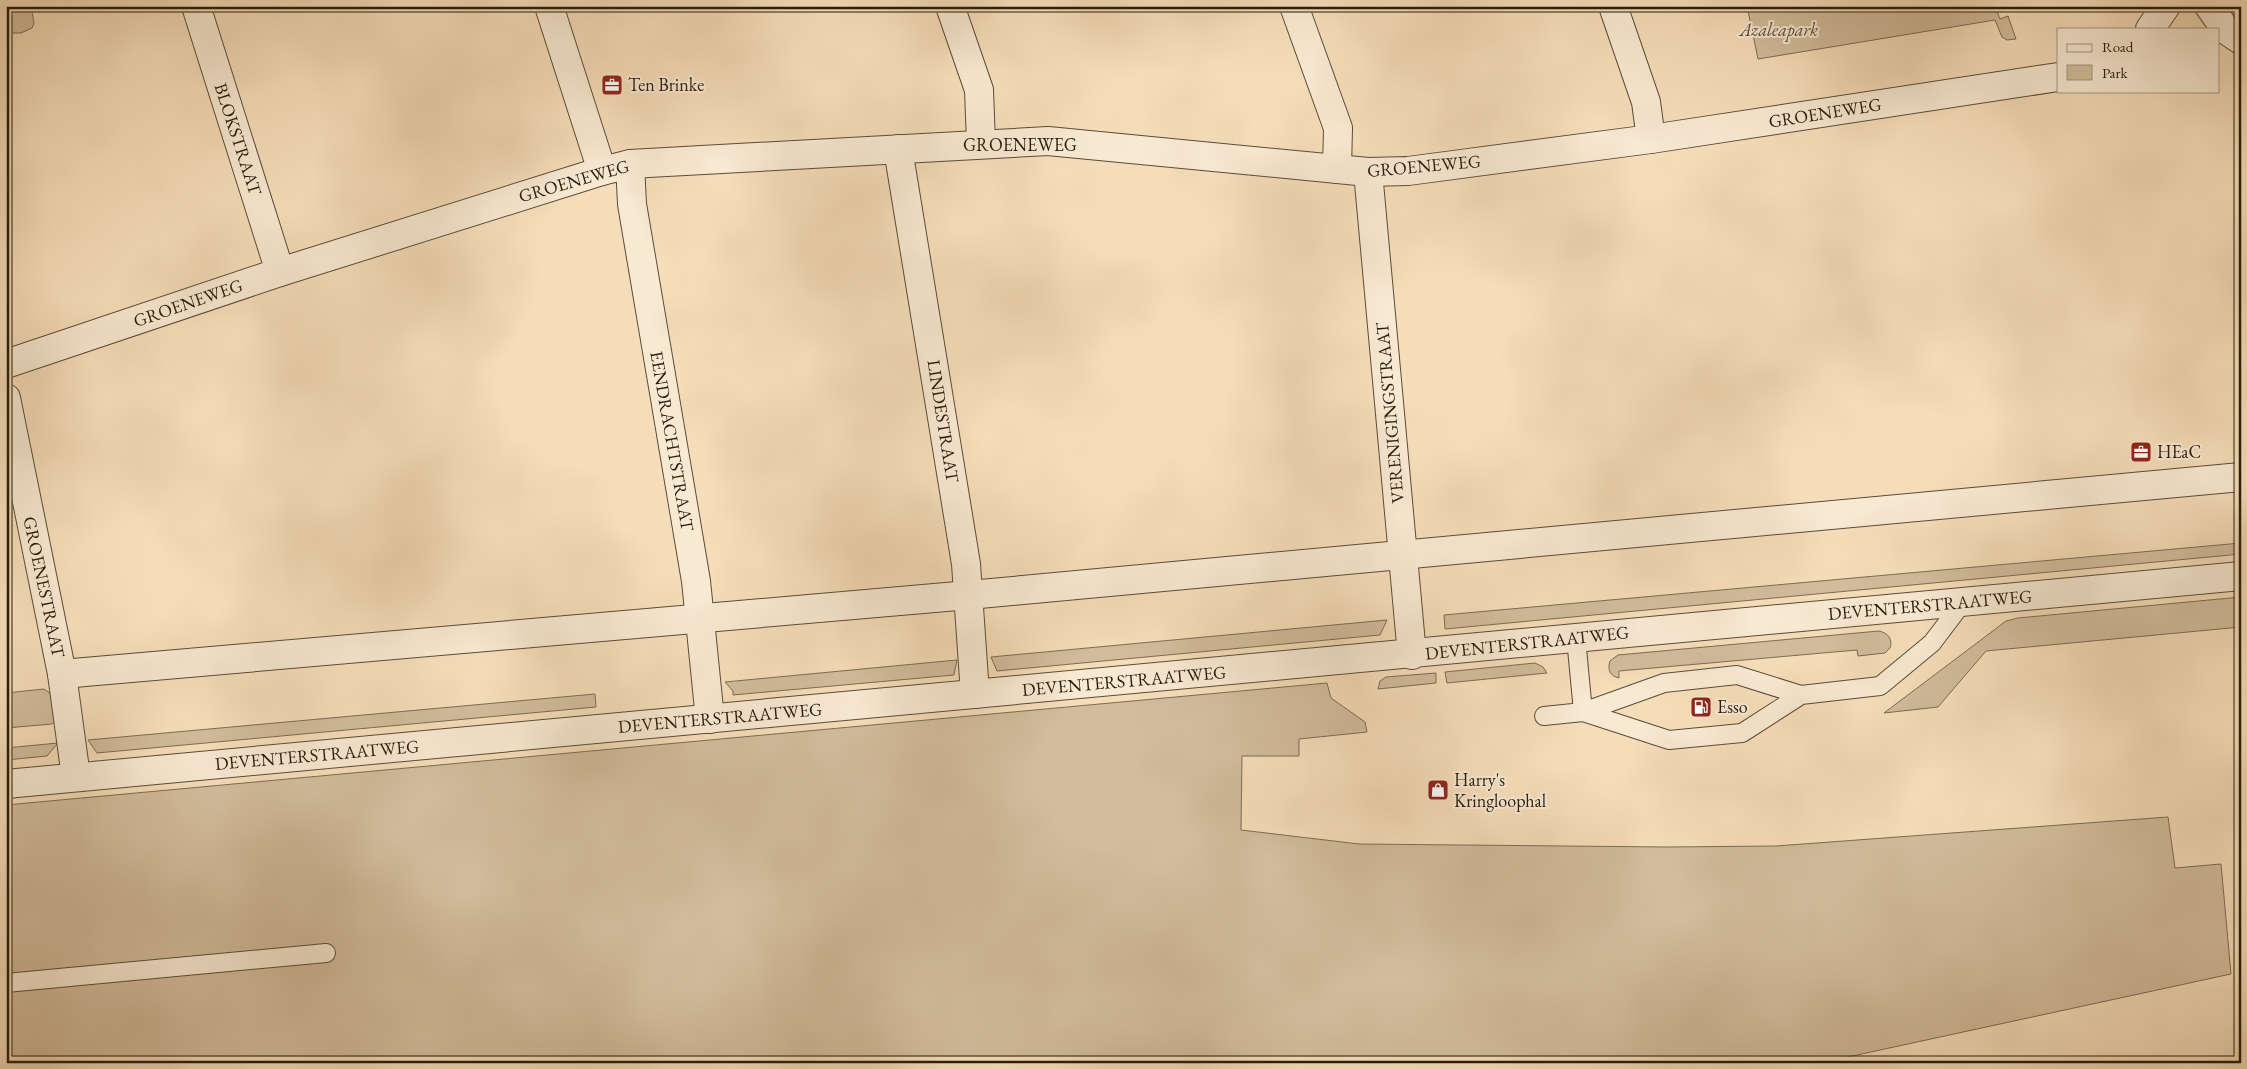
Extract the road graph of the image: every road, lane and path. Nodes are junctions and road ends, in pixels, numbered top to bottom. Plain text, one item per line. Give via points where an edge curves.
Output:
1 (196, 6) edge
2 (549, 6) edge
3 (950, 6) edge
4 (1294, 6) edge
5 (1613, 6) edge
6 (2165, 6) edge
7 (2209, 6) edge
8 (2151, 28) edge
9 (2241, 40) edge
10 (2057, 77) edge
11 (1651, 139) junction
12 (982, 143) junction
13 (898, 149) junction
14 (630, 164) junction
15 (1337, 169) junction
16 (602, 171) junction
17 (1368, 172) junction
18 (280, 272) junction
19 (6, 364) edge
20 (6, 398) edge
21 (2241, 478) edge
22 (1403, 554) junction
23 (2241, 576) edge
24 (969, 595) junction
25 (1963, 602) junction
26 (700, 618) junction
27 (1576, 638) junction
28 (1412, 654) junction
29 (62, 674) junction
30 (975, 694) junction
31 (1800, 694) junction
32 (1583, 712) junction
33 (1544, 716) dead end
34 (710, 719) junction
35 (76, 777) junction
36 (6, 784) edge
37 (326, 953) dead end
38 (6, 983) edge

1 - 18 street, BLOKSTRAAT
2 - 16 street
3 - 12 street via 979,90
4 - 15 street via 1338,128
5 - 11 street via 1646,102
6 - 8 street
7 - 9 street via 2226,30
10 - 11 street, GROENEWEG
11 - 17 street, GROENEWEG via 1408,171
12 - 13 street, GROENEWEG
12 - 15 street, GROENEWEG via 1048,141
13 - 14 street, GROENEWEG
13 - 24 street, LINDESTRAAT
14 - 16 street, GROENEWEG
14 - 26 street, EENDRACHTSTRAAT via 632,204
15 - 17 street, GROENEWEG
16 - 18 street, GROENEWEG
17 - 22 street, VERENIGINGSTRAAT
18 - 19 street, GROENEWEG
20 - 29 street, GROENESTRAAT
21 - 22 street
22 - 24 street
22 - 28 street, VERENIGINGSTRAAT
23 - 25 street, DEVENTERSTRAATWEG
24 - 26 street
24 - 30 street, LINDESTRAAT
25 - 27 street, DEVENTERSTRAATWEG
25 - 31 lane via 1932,643 1880,686
26 - 29 street
26 - 34 street, EENDRACHTSTRAAT
27 - 28 street, DEVENTERSTRAATWEG
27 - 32 lane
28 - 30 street, DEVENTERSTRAATWEG
29 - 35 street, GROENESTRAAT
30 - 34 street, DEVENTERSTRAATWEG
31 - 32 lane via 1737,675 1664,683
31 - 32 lane via 1742,733 1669,740
32 - 33 lane
34 - 35 street, DEVENTERSTRAATWEG
35 - 36 street, DEVENTERSTRAATWEG
37 - 38 lane

